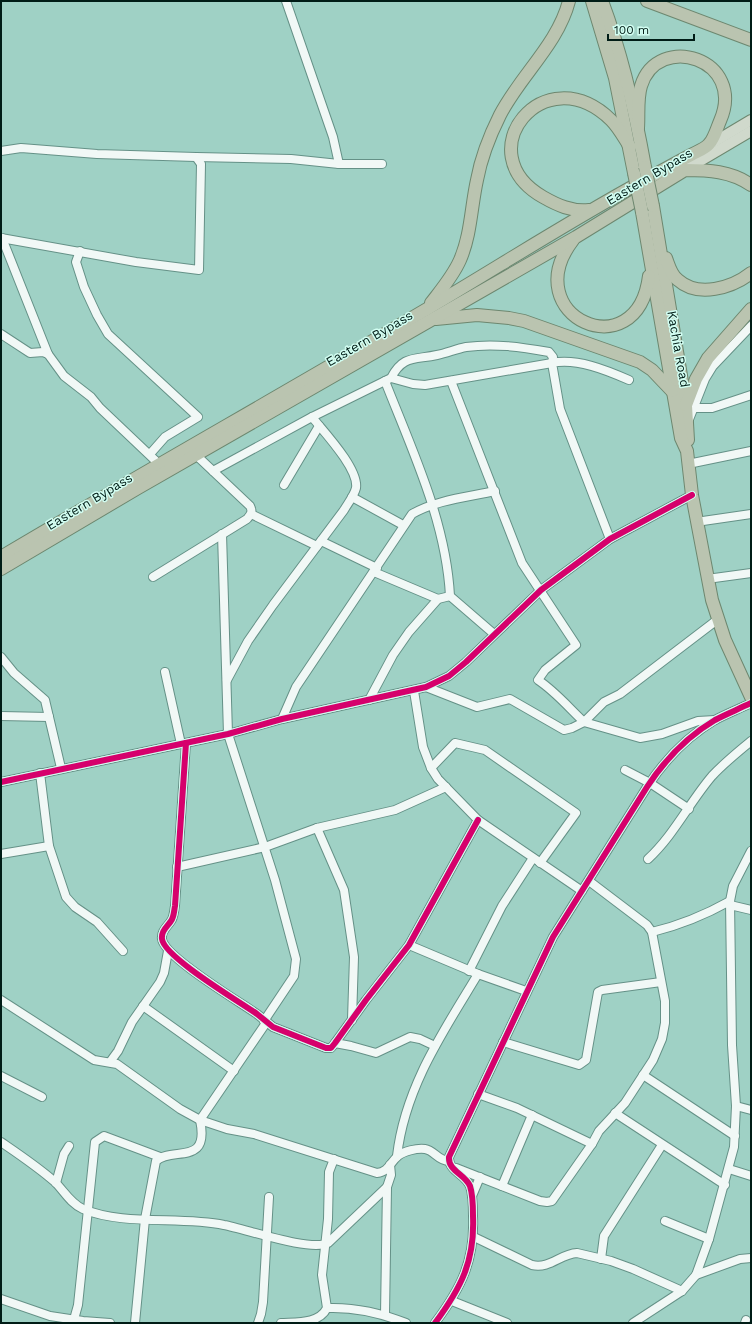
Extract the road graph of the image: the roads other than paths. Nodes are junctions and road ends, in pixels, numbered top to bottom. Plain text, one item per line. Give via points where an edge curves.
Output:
1 (286, 1) edge
2 (569, 1) edge
3 (592, 1) edge
4 (602, 1) edge
5 (647, 1) edge
6 (751, 40) edge
7 (751, 120) edge
8 (638, 128) junction
9 (751, 131) edge
10 (709, 145) junction
11 (630, 147) junction
12 (1, 151) edge
13 (196, 157) junction
14 (339, 164) junction
15 (382, 164) dead end
16 (685, 170) junction
17 (751, 185) edge
18 (590, 210) junction
19 (657, 233) junction
20 (576, 237) junction
21 (1, 238) edge
22 (80, 251) junction
23 (650, 265) junction
24 (751, 273) edge
25 (751, 309) edge
26 (429, 314) junction
27 (751, 326) edge
28 (1, 334) edge
29 (48, 354) junction
30 (552, 363) junction
31 (388, 380) junction
32 (629, 380) dead end
33 (451, 381) junction
34 (673, 392) junction
35 (751, 395) edge
36 (690, 407) junction
37 (312, 417) junction
38 (319, 426) junction
39 (687, 451) junction
40 (751, 451) edge
41 (150, 454) junction
42 (196, 455) junction
43 (159, 464) junction
44 (688, 464) junction
45 (213, 471) junction
46 (284, 485) dead end
47 (495, 491) junction
48 (692, 495) junction
49 (352, 497) junction
50 (433, 505) junction
51 (251, 514) junction
52 (751, 514) edge
53 (696, 522) junction
54 (403, 525) junction
55 (222, 534) junction
56 (610, 539) junction
57 (319, 543) junction
58 (1, 557) edge
59 (1, 569) edge
60 (375, 570) junction
61 (751, 573) edge
62 (153, 577) dead end
63 (706, 579) junction
64 (541, 590) junction
65 (450, 596) junction
66 (438, 599) junction
67 (717, 620) junction
68 (494, 634) junction
69 (1, 657) edge
70 (165, 672) dead end
71 (227, 681) junction
72 (426, 687) junction
73 (414, 691) junction
74 (751, 697) edge
75 (369, 700) junction
76 (751, 704) edge
77 (1, 716) edge
78 (50, 717) junction
79 (282, 719) junction
80 (715, 720) junction
81 (584, 722) junction
82 (228, 734) junction
83 (751, 741) edge
84 (183, 743) junction
85 (61, 768) junction
86 (431, 768) junction
87 (624, 770) dead end
88 (40, 773) junction
89 (1, 782) edge
90 (650, 783) junction
91 (446, 787) junction
92 (689, 809) junction
93 (478, 820) junction
94 (317, 828) junction
95 (49, 846) junction
96 (265, 847) junction
97 (751, 852) edge
98 (1, 854) edge
99 (648, 859) dead end
100 (537, 860) junction
101 (177, 867) junction
102 (589, 881) junction
103 (582, 891) junction
104 (730, 903) junction
105 (751, 910) edge
106 (652, 932) junction
107 (409, 945) junction
108 (123, 951) dead end
109 (168, 951) junction
110 (469, 971) junction
111 (478, 974) junction
112 (661, 982) junction
113 (526, 991) junction
114 (1, 1000) edge
115 (143, 1006) junction
116 (352, 1020) junction
117 (265, 1022) junction
118 (503, 1042) junction
119 (335, 1044) junction
120 (435, 1046) junction
121 (110, 1062) junction
122 (234, 1071) junction
123 (643, 1075) junction
124 (1, 1076) edge
125 (478, 1094) junction
126 (42, 1097) dead end
127 (736, 1106) junction
128 (751, 1110) edge
129 (616, 1113) junction
130 (532, 1115) junction
131 (200, 1120) junction
132 (734, 1136) junction
133 (1, 1142) edge
134 (592, 1144) junction
135 (662, 1145) junction
136 (68, 1146) dead end
137 (397, 1156) junction
138 (160, 1157) junction
139 (334, 1160) junction
140 (450, 1164) junction
141 (390, 1165) junction
142 (729, 1169) junction
143 (751, 1176) edge
144 (480, 1177) junction
145 (56, 1183) junction
146 (725, 1185) junction
147 (387, 1186) junction
148 (502, 1186) junction
149 (472, 1196) junction
150 (269, 1197) dead end
151 (88, 1210) junction
152 (145, 1219) junction
153 (665, 1221) dead end
154 (266, 1235) junction
155 (474, 1237) junction
156 (709, 1240) junction
157 (324, 1245) junction
158 (601, 1258) junction
159 (751, 1258) edge
160 (696, 1275) junction
161 (682, 1291) junction
162 (1, 1299) edge
163 (452, 1301) junction
164 (327, 1308) junction
165 (385, 1315) junction
166 (73, 1321) edge
167 (110, 1323) edge
168 (136, 1323) edge
169 (258, 1323) edge
170 (281, 1323) edge
171 (406, 1323) edge
172 (435, 1323) edge
173 (507, 1323) edge
174 (633, 1323) edge

1 - 14 street via 333,137
2 - 26 highway via 558,28 500,115 477,179 469,231 460,261
3 - 11 highway, Kachia Road via 610,56
4 - 8 highway via 620,56
5 - 6 highway
7 - 10 main road, Eastern Bypass
8 - 10 highway via 641,87 650,70 666,60 697,58 716,72 725,88 723,115
8 - 19 highway, bridge
9 - 16 main road, Eastern Bypass
10 - 18 highway, Eastern Bypass
11 - 18 highway via 619,129 602,112 571,99 559,98 542,103 526,112 515,129 511,150 512,162 525,184 547,200 569,209
11 - 23 highway, Kachia Road, bridge
12 - 13 street via 21,148 97,154
13 - 14 street via 291,159
13 - 22 street via 201,164 199,270 136,262
14 - 15 street
16 - 17 highway via 730,174
16 - 20 highway, Eastern Bypass
18 - 26 highway, Eastern Bypass
19 - 24 highway via 670,270 677,280 686,285 707,290 719,288 732,285
19 - 36 highway
20 - 23 highway via 564,252 560,263 559,287 566,309 586,325 611,326 631,316 647,292
20 - 26 highway, Eastern Bypass
21 - 22 street
21 - 29 street
22 - 41 street via 76,262 84,287 108,334 198,417 165,437
23 - 34 highway, Kachia Road
25 - 36 highway via 708,358 696,379
26 - 34 highway via 494,316 524,321 640,362 652,370
26 - 42 highway, Eastern Bypass
26 - 43 highway, Eastern Bypass
27 - 36 street via 712,366
28 - 29 street via 30,353
29 - 41 street via 64,376 91,397
30 - 31 street via 553,357 549,352 494,345 473,347 406,360
30 - 32 street via 578,363
30 - 33 street
30 - 56 street via 560,409
31 - 33 street via 425,385
31 - 37 street
31 - 50 street
33 - 47 street
34 - 39 highway, Kachia Road via 681,438
35 - 36 street via 712,408
36 - 39 highway
37 - 38 street
37 - 45 street
38 - 46 street
38 - 49 street via 351,469 356,480
39 - 44 highway, Kachia Road
40 - 44 street
41 - 43 street
42 - 45 street
42 - 59 highway, Eastern Bypass
43 - 58 highway, Eastern Bypass
44 - 48 highway, Kachia Road
45 - 51 street via 250,506
47 - 50 street
47 - 64 street via 520,557
48 - 53 highway, Kachia Road
48 - 56 street
49 - 54 street
49 - 57 street
50 - 54 street via 412,514
50 - 65 street
51 - 55 street
51 - 57 street
52 - 53 street
53 - 63 highway, Kachia Road
54 - 60 street
55 - 62 street
55 - 71 street
56 - 64 street
57 - 60 street
57 - 71 street via 248,641
60 - 66 street
60 - 79 street via 296,687
61 - 63 street
63 - 67 highway, Kachia Road
64 - 68 street
64 - 81 street via 576,645 545,670 538,680 556,693 559,699
65 - 66 street
65 - 68 street
66 - 75 street via 408,632
67 - 74 highway, Kachia Road
67 - 81 street via 620,694 604,702
68 - 72 street via 449,676
69 - 78 street via 14,673 45,700
70 - 84 street
71 - 82 street
72 - 73 street
72 - 81 street via 476,707 510,699 564,730
73 - 75 street
73 - 86 street via 423,747
75 - 79 street
76 - 80 street
77 - 78 street
78 - 85 street
79 - 82 street
80 - 81 street via 698,721 662,734 640,738
80 - 90 street via 681,747
82 - 84 street
82 - 96 street
83 - 92 street via 712,777
84 - 85 street
84 - 101 street
85 - 88 street
86 - 91 street
86 - 100 street via 455,742 475,747 490,754 576,813
87 - 90 street
88 - 89 street
88 - 95 street
90 - 92 street
90 - 102 street
91 - 93 street
91 - 94 street via 395,810
92 - 99 street via 662,846
93 - 100 street
93 - 107 street
94 - 96 street
94 - 116 street via 344,890 354,957
95 - 98 street
95 - 108 street via 66,897 75,907 97,922
96 - 101 street
96 - 117 street via 296,959 294,976
97 - 104 street via 733,886
100 - 103 street
100 - 110 street via 502,906
101 - 109 street via 174,916 163,930 161,938
102 - 103 street
102 - 106 street via 647,925
103 - 113 street via 553,937
104 - 105 street
104 - 106 street via 681,925
104 - 127 street via 732,1045
106 - 112 street
107 - 110 street
107 - 116 street
109 - 115 street via 164,973
109 - 117 street
110 - 111 street
111 - 113 street
111 - 120 street
112 - 118 street via 598,992 592,1035 586,1060 582,1064
112 - 123 street via 665,1001 662,1039
113 - 118 street
114 - 121 street via 94,1060
115 - 121 street
115 - 122 street
116 - 119 street
117 - 119 street via 326,1048
117 - 122 street
118 - 125 street
119 - 120 street via 376,1053 410,1038 420,1039
120 - 137 street via 417,1083 400,1137
121 - 131 street via 122,1067 180,1109
122 - 131 street
123 - 129 street
123 - 132 street
124 - 126 street
125 - 130 street
125 - 140 street via 449,1157
127 - 128 street
127 - 132 street
129 - 134 street via 599,1131
129 - 135 street
130 - 134 street
130 - 148 street
131 - 138 street via 202,1137 190,1154
131 - 139 street
132 - 142 street
133 - 145 street
134 - 148 street via 552,1201 540,1201
135 - 146 street
135 - 158 street via 604,1236
136 - 145 street
137 - 140 street via 425,1149
137 - 141 street
138 - 151 street via 104,1136 99,1139 95,1142
138 - 152 street via 154,1166
139 - 141 street via 377,1173
139 - 157 street via 329,1172 328,1219
140 - 144 street
140 - 149 street via 467,1181
141 - 147 street via 391,1175
142 - 143 street
142 - 146 street
144 - 148 street
144 - 149 street
145 - 151 street via 74,1203
146 - 156 street
147 - 157 street
147 - 165 street
149 - 155 street
150 - 154 street
151 - 152 street via 118,1217
151 - 166 street via 78,1305
152 - 154 street via 213,1222
152 - 168 street
153 - 156 street
154 - 157 street
154 - 169 street via 262,1302
155 - 158 street via 524,1262 540,1267 572,1253
155 - 163 street via 469,1265
156 - 160 street
157 - 164 street via 322,1275
158 - 161 street
159 - 160 street
160 - 161 street
161 - 174 street
162 - 166 street
163 - 172 street
163 - 173 street
164 - 165 street via 344,1307
164 - 170 street via 320,1317 311,1321
165 - 171 street
166 - 167 street

